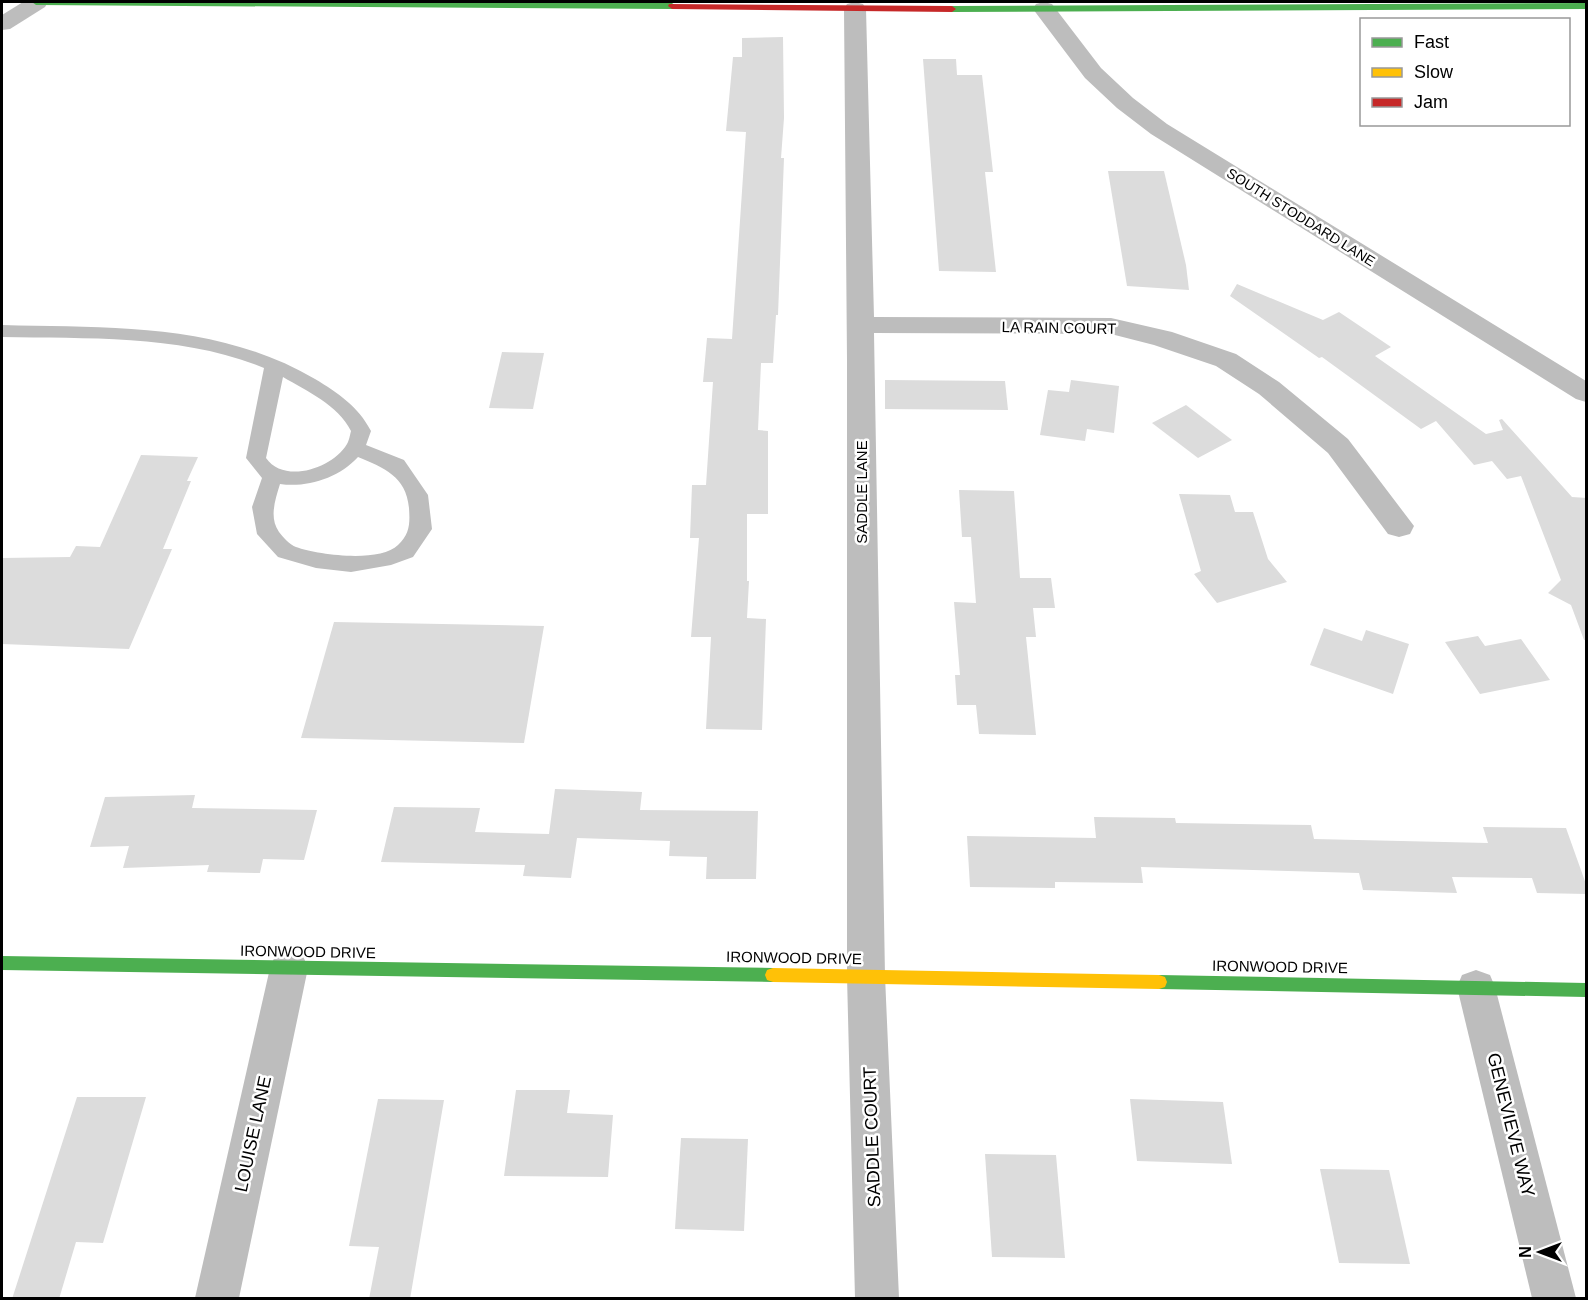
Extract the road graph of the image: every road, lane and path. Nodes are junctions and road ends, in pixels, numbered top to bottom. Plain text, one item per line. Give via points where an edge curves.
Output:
1 (36, 2) edge
2 (1587, 6) edge
3 (855, 9) junction
4 (1044, 9) junction
5 (2, 24) edge
6 (861, 325) junction
7 (2, 331) edge
8 (273, 364) junction
9 (1587, 393) edge
10 (355, 448) junction
11 (273, 475) junction
12 (1399, 526) dead end
13 (2, 963) edge
14 (289, 969) junction
15 (866, 976) junction
16 (1476, 987) junction
17 (1587, 990) edge
18 (217, 1299) edge
19 (877, 1299) edge
20 (1554, 1299) edge

1 - 3 street
1 - 5 street
2 - 4 street
3 - 4 street
3 - 6 street, SADDLE LANE
4 - 9 street, SOUTH STODDARD LANE via 1093,73 1159,129
6 - 12 street, LA RAIN COURT via 1111,326 1226,360 1269,388 1338,446
6 - 15 street, SADDLE LANE
7 - 8 lane via 196,339 238,349
8 - 10 lane via 297,374 357,420 361,431
8 - 11 lane via 256,458
10 - 11 lane via 311,477 286,480
10 - 11 lane via 397,465 418,495 421,529 405,552 383,560 351,564 286,552 268,534 262,507
13 - 14 street, IRONWOOD DRIVE
14 - 15 street, IRONWOOD DRIVE
14 - 18 street, LOUISE LANE
15 - 16 street, IRONWOOD DRIVE
15 - 19 street, SADDLE COURT
16 - 17 street, IRONWOOD DRIVE
16 - 20 street, GENEVIEVE WAY

